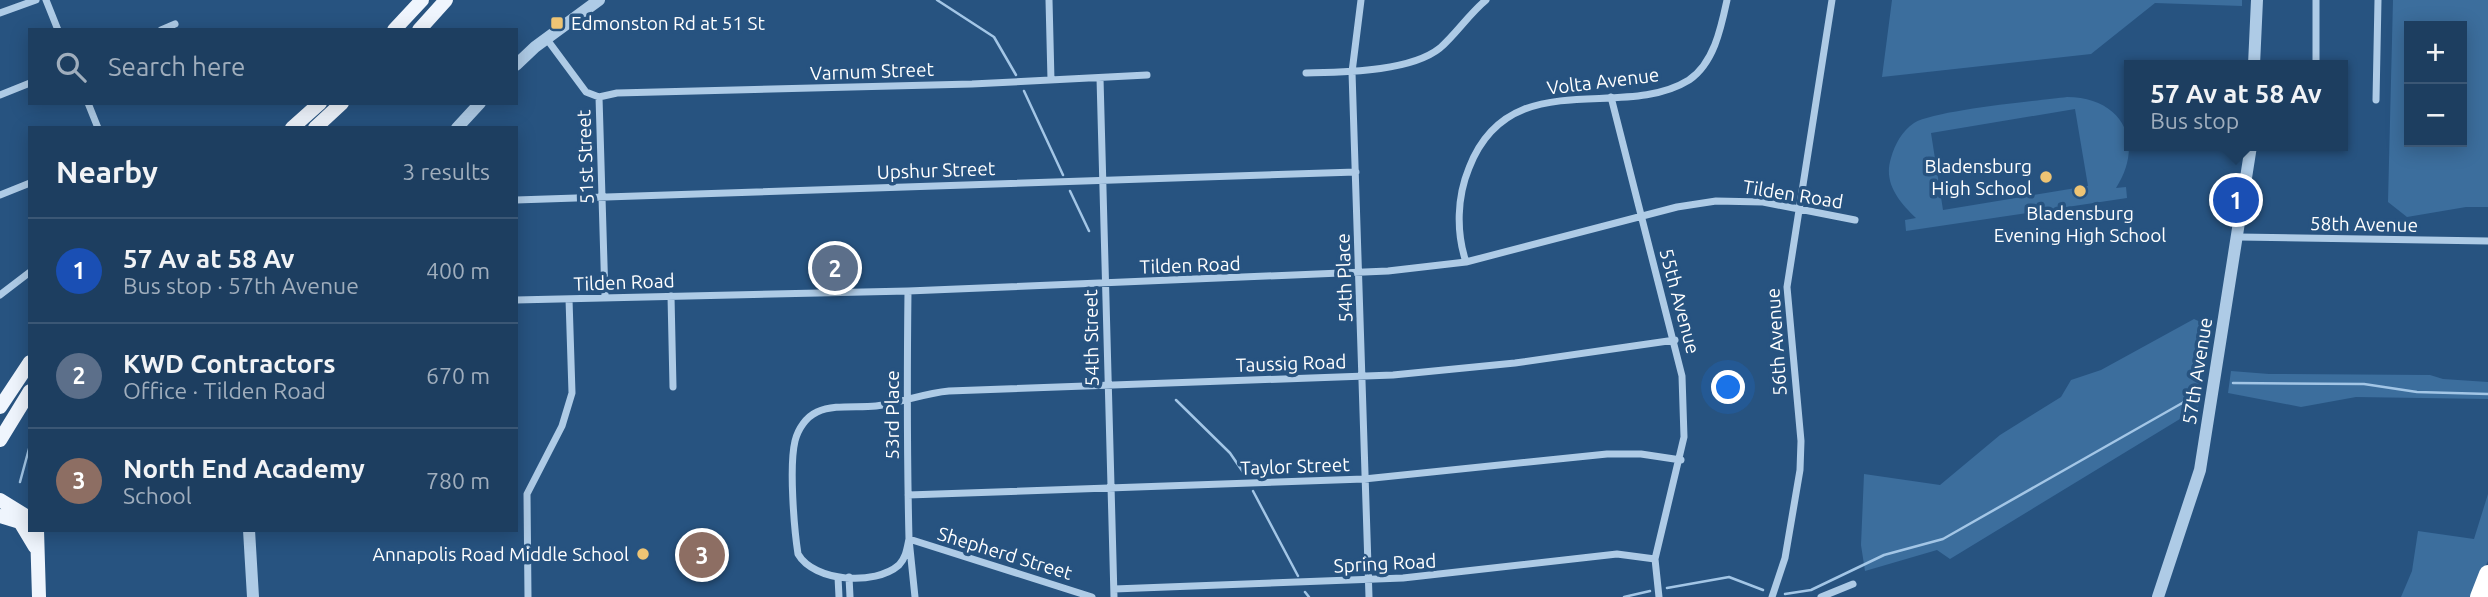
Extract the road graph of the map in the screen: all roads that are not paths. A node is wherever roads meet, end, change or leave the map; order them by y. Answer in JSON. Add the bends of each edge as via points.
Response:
{"nodes":[{"id":1,"x":36,"y":0,"type":"edge"},
{"id":2,"x":46,"y":0,"type":"edge"},
{"id":3,"x":422,"y":0,"type":"edge"},
{"id":4,"x":599,"y":0,"type":"edge"},
{"id":5,"x":1049,"y":0,"type":"edge"},
{"id":6,"x":1361,"y":0,"type":"edge"},
{"id":7,"x":1486,"y":0,"type":"edge"},
{"id":8,"x":1727,"y":0,"type":"edge"},
{"id":9,"x":1832,"y":0,"type":"edge"},
{"id":10,"x":2256,"y":0,"type":"edge"},
{"id":11,"x":2316,"y":0,"type":"edge"},
{"id":12,"x":2378,"y":0,"type":"edge"},
{"id":13,"x":439,"y":2,"type":"edge"},
{"id":14,"x":0,"y":13,"type":"edge"},
{"id":15,"x":175,"y":24,"type":"dead end"},
{"id":16,"x":57,"y":28,"type":"edge"},
{"id":17,"x":166,"y":28,"type":"edge"},
{"id":18,"x":396,"y":28,"type":"edge"},
{"id":19,"x":420,"y":28,"type":"edge"},
{"id":20,"x":546,"y":38,"type":"junction"},
{"id":21,"x":2254,"y":60,"type":"edge"},
{"id":22,"x":2316,"y":60,"type":"edge"},
{"id":23,"x":518,"y":63,"type":"edge"},
{"id":24,"x":1352,"y":72,"type":"junction"},
{"id":25,"x":1306,"y":73,"type":"dead end"},
{"id":26,"x":1147,"y":75,"type":"dead end"},
{"id":27,"x":1100,"y":78,"type":"junction"},
{"id":28,"x":1051,"y":80,"type":"junction"},
{"id":29,"x":28,"y":84,"type":"edge"},
{"id":30,"x":0,"y":95,"type":"edge"},
{"id":31,"x":599,"y":97,"type":"junction"},
{"id":32,"x":1611,"y":97,"type":"junction"},
{"id":33,"x":2376,"y":100,"type":"dead end"},
{"id":34,"x":89,"y":105,"type":"edge"},
{"id":35,"x":318,"y":105,"type":"edge"},
{"id":36,"x":340,"y":105,"type":"edge"},
{"id":37,"x":478,"y":105,"type":"edge"},
{"id":38,"x":97,"y":126,"type":"edge"},
{"id":39,"x":294,"y":126,"type":"edge"},
{"id":40,"x":317,"y":126,"type":"edge"},
{"id":41,"x":459,"y":126,"type":"edge"},
{"id":42,"x":2251,"y":151,"type":"edge"},
{"id":43,"x":1356,"y":172,"type":"junction"},
{"id":44,"x":1103,"y":180,"type":"junction"},
{"id":45,"x":28,"y":184,"type":"edge"},
{"id":46,"x":0,"y":195,"type":"edge"},
{"id":47,"x":601,"y":197,"type":"junction"},
{"id":48,"x":518,"y":200,"type":"edge"},
{"id":49,"x":1798,"y":210,"type":"junction"},
{"id":50,"x":1641,"y":217,"type":"junction"},
{"id":51,"x":1855,"y":220,"type":"dead end"},
{"id":52,"x":2239,"y":237,"type":"junction"},
{"id":53,"x":2488,"y":241,"type":"edge"},
{"id":54,"x":1466,"y":262,"type":"junction"},
{"id":55,"x":28,"y":274,"type":"edge"},
{"id":56,"x":1360,"y":274,"type":"junction"},
{"id":57,"x":1106,"y":284,"type":"junction"},
{"id":58,"x":908,"y":291,"type":"junction"},
{"id":59,"x":0,"y":295,"type":"edge"},
{"id":60,"x":671,"y":296,"type":"junction"},
{"id":61,"x":605,"y":297,"type":"junction"},
{"id":62,"x":569,"y":299,"type":"junction"},
{"id":63,"x":518,"y":300,"type":"edge"},
{"id":64,"x":1675,"y":340,"type":"junction"},
{"id":65,"x":28,"y":365,"type":"edge"},
{"id":66,"x":1363,"y":377,"type":"junction"},
{"id":67,"x":1108,"y":385,"type":"junction"},
{"id":68,"x":673,"y":387,"type":"dead end"},
{"id":69,"x":28,"y":394,"type":"edge"},
{"id":70,"x":907,"y":397,"type":"junction"},
{"id":71,"x":0,"y":407,"type":"edge"},
{"id":72,"x":13,"y":416,"type":"junction"},
{"id":73,"x":0,"y":440,"type":"edge"},
{"id":74,"x":0,"y":456,"type":"edge"},
{"id":75,"x":1681,"y":460,"type":"junction"},
{"id":76,"x":1364,"y":479,"type":"junction"},
{"id":77,"x":1111,"y":488,"type":"junction"},
{"id":78,"x":908,"y":495,"type":"junction"},
{"id":79,"x":0,"y":500,"type":"edge"},
{"id":80,"x":518,"y":502,"type":"edge"},
{"id":81,"x":526,"y":503,"type":"junction"},
{"id":82,"x":0,"y":516,"type":"edge"},
{"id":83,"x":28,"y":518,"type":"edge"},
{"id":84,"x":37,"y":532,"type":"edge"},
{"id":85,"x":248,"y":532,"type":"edge"},
{"id":86,"x":909,"y":539,"type":"junction"},
{"id":87,"x":37,"y":552,"type":"junction"},
{"id":88,"x":1655,"y":558,"type":"junction"},
{"id":89,"x":2488,"y":574,"type":"edge"},
{"id":90,"x":838,"y":577,"type":"junction"},
{"id":91,"x":849,"y":577,"type":"junction"},
{"id":92,"x":1368,"y":580,"type":"junction"},
{"id":93,"x":1853,"y":584,"type":"dead end"},
{"id":94,"x":1114,"y":593,"type":"edge"},
{"id":95,"x":2479,"y":596,"type":"edge"},
{"id":96,"x":39,"y":597,"type":"edge"},
{"id":97,"x":253,"y":597,"type":"edge"},
{"id":98,"x":528,"y":597,"type":"edge"},
{"id":99,"x":839,"y":597,"type":"edge"},
{"id":100,"x":850,"y":597,"type":"edge"},
{"id":101,"x":915,"y":597,"type":"edge"},
{"id":102,"x":1092,"y":597,"type":"edge"},
{"id":103,"x":1369,"y":597,"type":"edge"},
{"id":104,"x":1658,"y":597,"type":"edge"},
{"id":105,"x":1772,"y":597,"type":"edge"},
{"id":106,"x":1821,"y":597,"type":"edge"},
{"id":107,"x":2158,"y":597,"type":"edge"}],
"edges":[{"from":1,"to":14,"type":"street"},
{"from":2,"to":16,"type":"street"},
{"from":3,"to":18,"type":"main road"},
{"from":4,"to":20,"type":"street"},
{"from":5,"to":28,"type":"street"},
{"from":6,"to":24,"type":"street","name":"54th Place"},
{"from":7,"to":24,"type":"street","via":[[1440,48],[1425,57]]},
{"from":8,"to":32,"type":"street","name":"Volta Avenue","via":[[1710,57],[1691,78],[1659,92]]},
{"from":9,"to":49,"type":"street","name":"56th Avenue"},
{"from":10,"to":21,"type":"street"},
{"from":11,"to":22,"type":"street"},
{"from":12,"to":33,"type":"street"},
{"from":13,"to":19,"type":"main road"},
{"from":15,"to":17,"type":"street"},
{"from":20,"to":23,"type":"street"},
{"from":20,"to":31,"type":"street","name":"51st Street","via":[[586,92]]},
{"from":24,"to":25,"type":"street"},
{"from":24,"to":43,"type":"street","name":"54th Place"},
{"from":26,"to":27,"type":"street","name":"Varnum Street"},
{"from":27,"to":28,"type":"street","name":"Varnum Street"},
{"from":27,"to":44,"type":"street","name":"54th Street"},
{"from":28,"to":31,"type":"street","name":"Varnum Street"},
{"from":29,"to":30,"type":"street"},
{"from":31,"to":47,"type":"street","name":"51st Street"},
{"from":32,"to":50,"type":"street","name":"55th Avenue"},
{"from":32,"to":54,"type":"street","name":"Volta Avenue","via":[[1557,100],[1537,106],[1507,120],[1482,143],[1462,190],[1460,227]]},
{"from":34,"to":38,"type":"street"},
{"from":35,"to":39,"type":"main road"},
{"from":36,"to":40,"type":"main road"},
{"from":37,"to":41,"type":"street"},
{"from":42,"to":52,"type":"street","name":"57th Avenue"},
{"from":43,"to":44,"type":"street","name":"Upshur Street"},
{"from":43,"to":56,"type":"street","name":"54th Place"},
{"from":44,"to":47,"type":"street","name":"Upshur Street"},
{"from":44,"to":57,"type":"street","name":"54th Street"},
{"from":45,"to":46,"type":"street"},
{"from":47,"to":48,"type":"street","name":"Upshur Street"},
{"from":47,"to":61,"type":"street","name":"51st Street"},
{"from":49,"to":50,"type":"street","name":"Tilden Road","via":[[1763,202],[1716,201]]},
{"from":49,"to":51,"type":"street","name":"Tilden Road"},
{"from":49,"to":105,"type":"street","name":"56th Avenue","via":[[1787,309],[1800,470],[1785,558]]},
{"from":50,"to":54,"type":"street","name":"Tilden Road"},
{"from":50,"to":64,"type":"street","name":"55th Avenue"},
{"from":52,"to":53,"type":"street","name":"58th Avenue"},
{"from":52,"to":107,"type":"street","name":"57th Avenue","via":[[2200,470]]},
{"from":54,"to":56,"type":"street","name":"Tilden Road"},
{"from":55,"to":59,"type":"street"},
{"from":56,"to":57,"type":"street","name":"Tilden Road"},
{"from":56,"to":66,"type":"street","name":"54th Place"},
{"from":57,"to":58,"type":"street","name":"Tilden Road"},
{"from":57,"to":67,"type":"street","name":"54th Street"},
{"from":58,"to":60,"type":"street","name":"Tilden Road"},
{"from":58,"to":70,"type":"street","name":"53rd Place"},
{"from":60,"to":61,"type":"street","name":"Tilden Road"},
{"from":60,"to":68,"type":"street"},
{"from":61,"to":62,"type":"street","name":"Tilden Road"},
{"from":62,"to":63,"type":"street","name":"Tilden Road"},
{"from":62,"to":81,"type":"street","via":[[569,410],[534,476]]},
{"from":64,"to":66,"type":"street","name":"Taussig Road","via":[[1486,366]]},
{"from":64,"to":75,"type":"street","name":"55th Avenue","via":[[1684,399]]},
{"from":65,"to":71,"type":"main road"},
{"from":66,"to":67,"type":"street","name":"Taussig Road"},
{"from":66,"to":76,"type":"street","name":"54th Place"},
{"from":67,"to":70,"type":"street","name":"Taussig Road"},
{"from":67,"to":77,"type":"street","name":"54th Street"},
{"from":69,"to":72,"type":"main road"},
{"from":70,"to":78,"type":"street","name":"53rd Place"},
{"from":70,"to":90,"type":"street","name":"Taussig Road","via":[[877,406],[818,412],[807,419],[795,440],[798,554],[811,570]]},
{"from":72,"to":73,"type":"main road"},
{"from":72,"to":74,"type":"main road"},
{"from":75,"to":76,"type":"street","name":"Taylor Street","via":[[1607,454]]},
{"from":75,"to":88,"type":"street","name":"55th Avenue"},
{"from":76,"to":77,"type":"street","name":"Taylor Street"},
{"from":76,"to":92,"type":"street","name":"54th Place"},
{"from":77,"to":78,"type":"street","name":"Taylor Street"},
{"from":77,"to":94,"type":"street","name":"54th Street"},
{"from":78,"to":86,"type":"street","name":"53rd Place"},
{"from":79,"to":83,"type":"main road"},
{"from":80,"to":81,"type":"street"},
{"from":81,"to":98,"type":"street"},
{"from":82,"to":87,"type":"main road","via":[[24,526]]},
{"from":84,"to":87,"type":"main road"},
{"from":85,"to":97,"type":"street"},
{"from":86,"to":91,"type":"street","name":"53rd Place","via":[[904,559],[894,568]]},
{"from":86,"to":101,"type":"street","name":"53rd Place"},
{"from":86,"to":102,"type":"street","name":"Shepherd Street"},
{"from":87,"to":96,"type":"main road"},
{"from":88,"to":92,"type":"street","name":"Spring Road","via":[[1617,554]]},
{"from":88,"to":104,"type":"street","name":"55th Avenue"},
{"from":89,"to":95,"type":"highway"},
{"from":90,"to":91,"type":"street","name":"53rd Place"},
{"from":90,"to":99,"type":"street"},
{"from":91,"to":100,"type":"street"},
{"from":92,"to":94,"type":"street","name":"Spring Road"},
{"from":92,"to":103,"type":"street","name":"54th Place"},
{"from":93,"to":106,"type":"street"}]}
